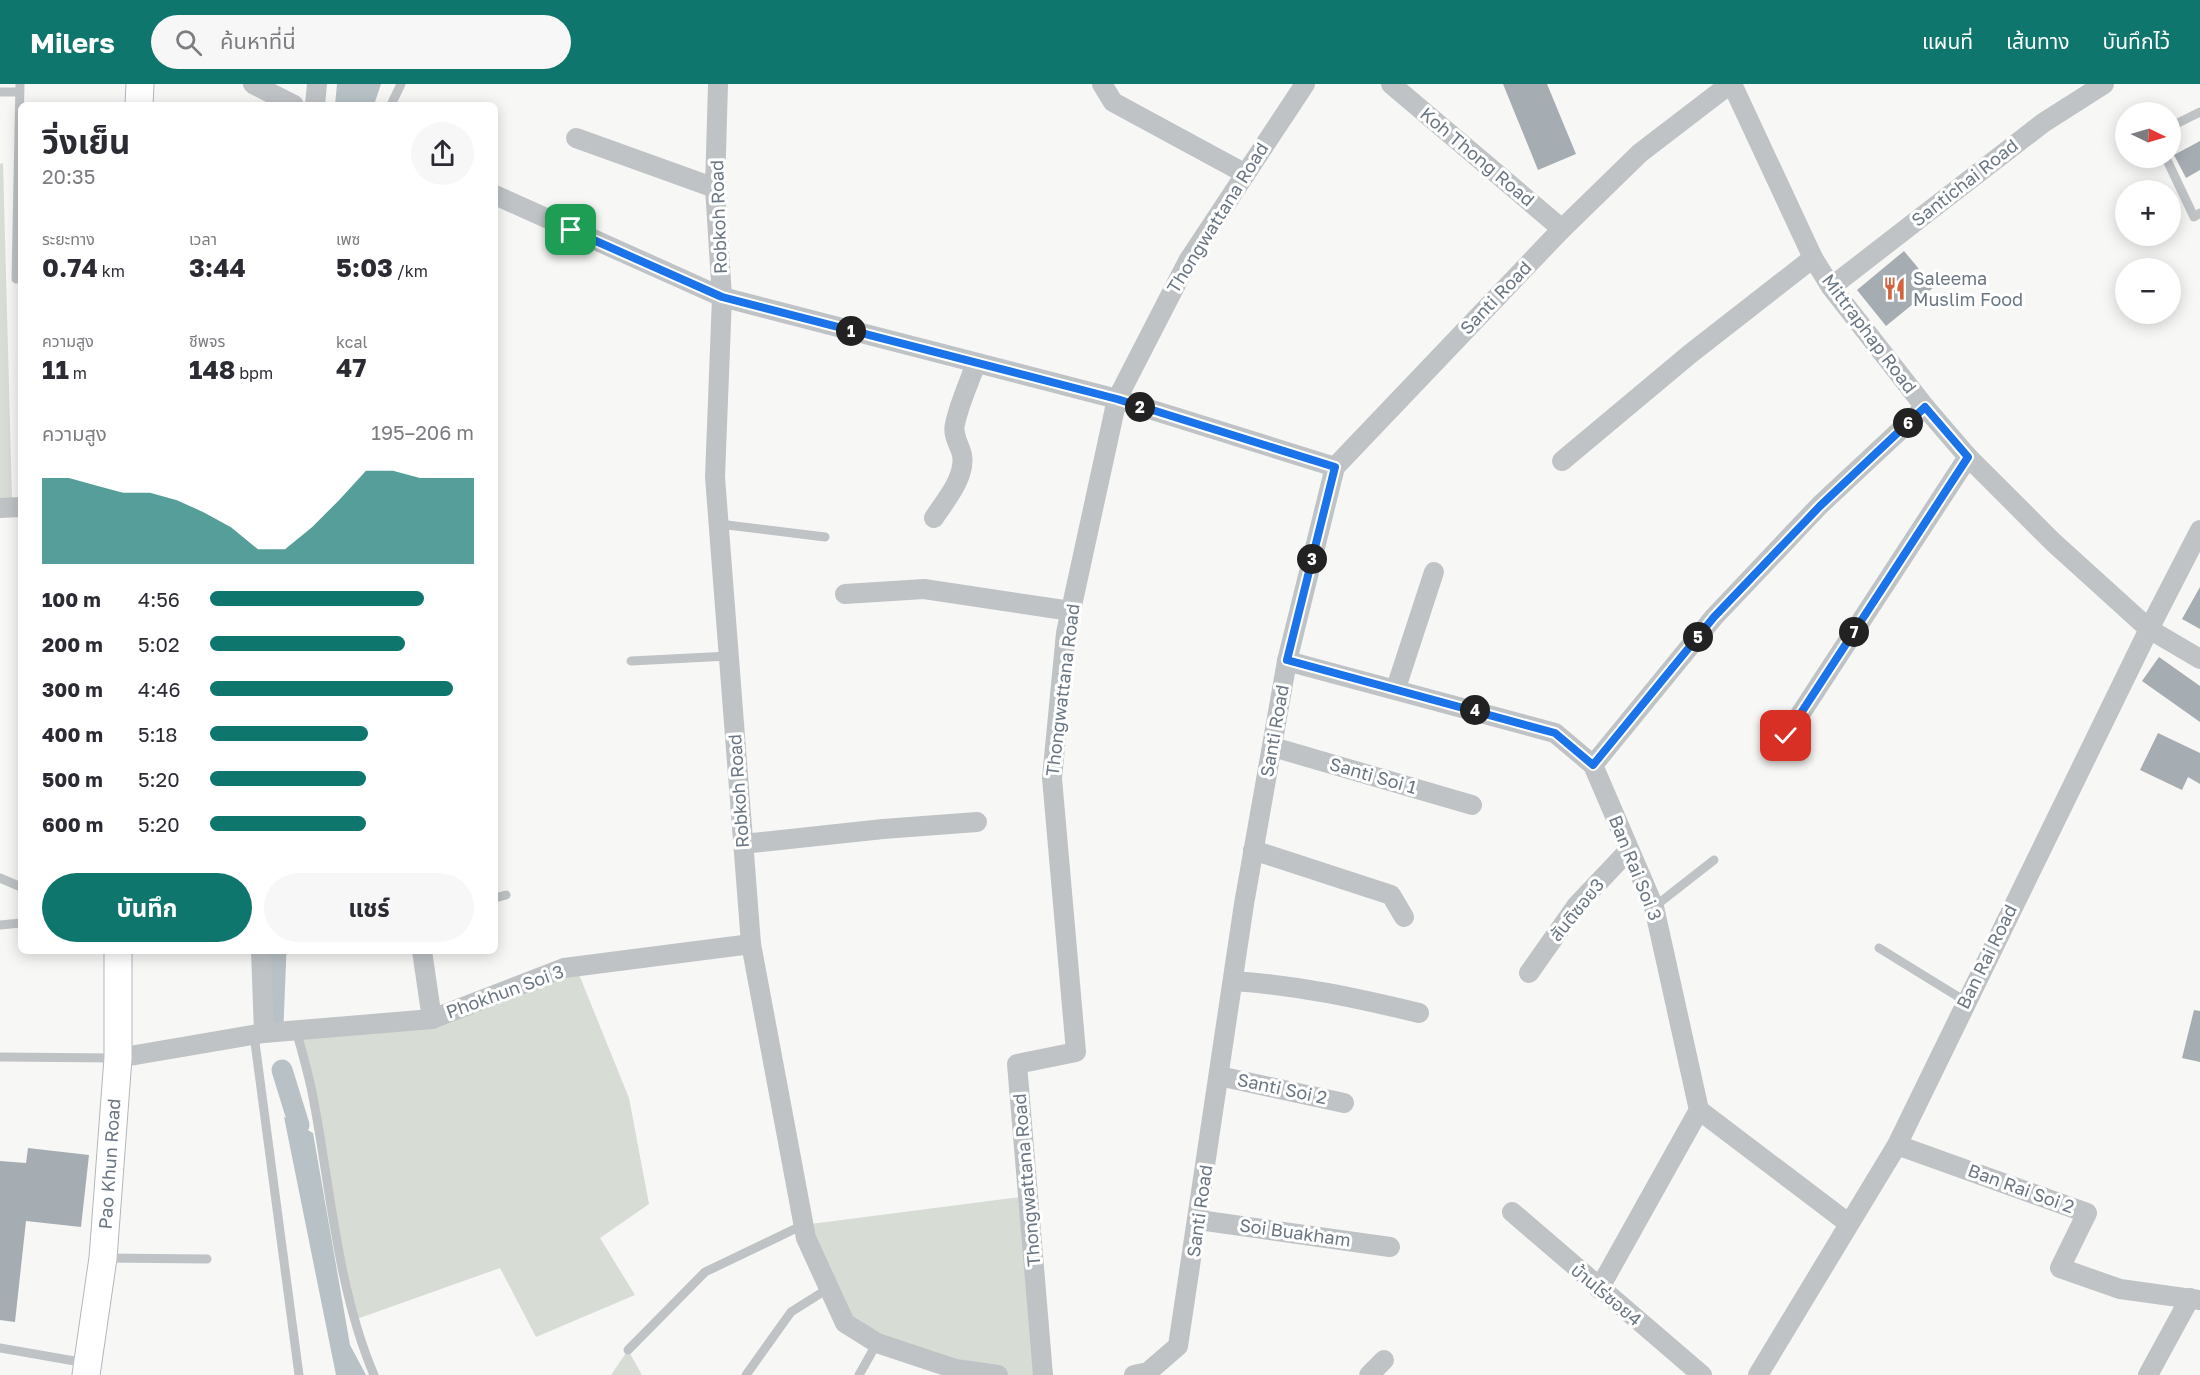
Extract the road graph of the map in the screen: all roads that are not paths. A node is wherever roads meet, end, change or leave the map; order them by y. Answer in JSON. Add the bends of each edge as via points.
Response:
{"nodes":[{"id":1,"x":140,"y":84,"type":"edge"},
{"id":2,"x":253,"y":84,"type":"edge"},
{"id":3,"x":317,"y":84,"type":"edge"},
{"id":4,"x":400,"y":84,"type":"edge"},
{"id":5,"x":718,"y":84,"type":"edge"},
{"id":6,"x":1101,"y":84,"type":"edge"},
{"id":7,"x":1305,"y":84,"type":"edge"},
{"id":8,"x":1391,"y":84,"type":"edge"},
{"id":9,"x":1731,"y":84,"type":"edge"},
{"id":10,"x":2104,"y":84,"type":"edge"},
{"id":11,"x":19,"y":88,"type":"edge"},
{"id":12,"x":0,"y":92,"type":"edge"},
{"id":13,"x":139,"y":102,"type":"edge"},
{"id":14,"x":288,"y":102,"type":"edge"},
{"id":15,"x":315,"y":102,"type":"edge"},
{"id":16,"x":392,"y":102,"type":"edge"},
{"id":17,"x":2200,"y":112,"type":"edge"},
{"id":18,"x":2181,"y":122,"type":"edge"},
{"id":19,"x":576,"y":138,"type":"dead end"},
{"id":20,"x":18,"y":152,"type":"edge"},
{"id":21,"x":2171,"y":168,"type":"edge"},
{"id":22,"x":1244,"y":173,"type":"junction"},
{"id":23,"x":715,"y":188,"type":"junction"},
{"id":24,"x":498,"y":196,"type":"edge"},
{"id":25,"x":2200,"y":213,"type":"edge"},
{"id":26,"x":1562,"y":229,"type":"junction"},
{"id":27,"x":1814,"y":258,"type":"junction"},
{"id":28,"x":16,"y":279,"type":"dead end"},
{"id":29,"x":1830,"y":287,"type":"junction"},
{"id":30,"x":722,"y":297,"type":"junction"},
{"id":31,"x":976,"y":363,"type":"junction"},
{"id":32,"x":1117,"y":399,"type":"junction"},
{"id":33,"x":1925,"y":407,"type":"junction"},
{"id":34,"x":1968,"y":457,"type":"junction"},
{"id":35,"x":1562,"y":460,"type":"dead end"},
{"id":36,"x":1335,"y":467,"type":"junction"},
{"id":37,"x":18,"y":507,"type":"edge"},
{"id":38,"x":0,"y":508,"type":"edge"},
{"id":39,"x":934,"y":518,"type":"dead end"},
{"id":40,"x":719,"y":524,"type":"junction"},
{"id":41,"x":2200,"y":530,"type":"edge"},
{"id":42,"x":825,"y":537,"type":"dead end"},
{"id":43,"x":1434,"y":572,"type":"dead end"},
{"id":44,"x":845,"y":594,"type":"dead end"},
{"id":45,"x":1071,"y":611,"type":"junction"},
{"id":46,"x":2149,"y":629,"type":"junction"},
{"id":47,"x":729,"y":656,"type":"junction"},
{"id":48,"x":2200,"y":659,"type":"edge"},
{"id":49,"x":1287,"y":660,"type":"junction"},
{"id":50,"x":631,"y":661,"type":"dead end"},
{"id":51,"x":1396,"y":688,"type":"junction"},
{"id":52,"x":1786,"y":736,"type":"dead end"},
{"id":53,"x":1273,"y":747,"type":"junction"},
{"id":54,"x":1593,"y":765,"type":"junction"},
{"id":55,"x":1472,"y":805,"type":"dead end"},
{"id":56,"x":977,"y":822,"type":"dead end"},
{"id":57,"x":743,"y":844,"type":"junction"},
{"id":58,"x":1253,"y":850,"type":"junction"},
{"id":59,"x":1629,"y":850,"type":"junction"},
{"id":60,"x":1714,"y":860,"type":"dead end"},
{"id":61,"x":0,"y":878,"type":"edge"},
{"id":62,"x":18,"y":886,"type":"edge"},
{"id":63,"x":506,"y":895,"type":"dead end"},
{"id":64,"x":498,"y":897,"type":"edge"},
{"id":65,"x":1654,"y":907,"type":"junction"},
{"id":66,"x":1404,"y":918,"type":"dead end"},
{"id":67,"x":18,"y":923,"type":"edge"},
{"id":68,"x":0,"y":925,"type":"edge"},
{"id":69,"x":751,"y":944,"type":"junction"},
{"id":70,"x":1879,"y":948,"type":"dead end"},
{"id":71,"x":118,"y":954,"type":"edge"},
{"id":72,"x":261,"y":954,"type":"edge"},
{"id":73,"x":422,"y":954,"type":"edge"},
{"id":74,"x":1529,"y":973,"type":"dead end"},
{"id":75,"x":1233,"y":981,"type":"junction"},
{"id":76,"x":1965,"y":1001,"type":"junction"},
{"id":77,"x":1419,"y":1013,"type":"dead end"},
{"id":78,"x":432,"y":1019,"type":"junction"},
{"id":79,"x":296,"y":1030,"type":"junction"},
{"id":80,"x":259,"y":1034,"type":"junction"},
{"id":81,"x":0,"y":1057,"type":"edge"},
{"id":82,"x":118,"y":1058,"type":"junction"},
{"id":83,"x":1219,"y":1076,"type":"junction"},
{"id":84,"x":1344,"y":1103,"type":"dead end"},
{"id":85,"x":1699,"y":1110,"type":"junction"},
{"id":86,"x":1897,"y":1145,"type":"junction"},
{"id":87,"x":1512,"y":1212,"type":"dead end"},
{"id":88,"x":1199,"y":1220,"type":"junction"},
{"id":89,"x":1848,"y":1223,"type":"junction"},
{"id":90,"x":803,"y":1225,"type":"junction"},
{"id":91,"x":1390,"y":1247,"type":"dead end"},
{"id":92,"x":103,"y":1258,"type":"junction"},
{"id":93,"x":207,"y":1259,"type":"dead end"},
{"id":94,"x":829,"y":1288,"type":"junction"},
{"id":95,"x":1599,"y":1289,"type":"junction"},
{"id":96,"x":2195,"y":1299,"type":"edge"},
{"id":97,"x":878,"y":1344,"type":"junction"},
{"id":98,"x":0,"y":1348,"type":"edge"},
{"id":99,"x":628,"y":1350,"type":"dead end"},
{"id":100,"x":1384,"y":1360,"type":"dead end"},
{"id":101,"x":87,"y":1369,"type":"edge"},
{"id":102,"x":299,"y":1375,"type":"edge"},
{"id":103,"x":374,"y":1375,"type":"edge"},
{"id":104,"x":746,"y":1375,"type":"edge"},
{"id":105,"x":859,"y":1375,"type":"edge"},
{"id":106,"x":998,"y":1375,"type":"edge"},
{"id":107,"x":1043,"y":1375,"type":"edge"},
{"id":108,"x":1134,"y":1375,"type":"edge"},
{"id":109,"x":1369,"y":1375,"type":"edge"},
{"id":110,"x":1702,"y":1375,"type":"edge"},
{"id":111,"x":1758,"y":1375,"type":"edge"},
{"id":112,"x":2148,"y":1375,"type":"edge"}],
"edges":[{"from":1,"to":13,"type":"main road"},
{"from":2,"to":14,"type":"street"},
{"from":3,"to":15,"type":"street"},
{"from":4,"to":16,"type":"lane"},
{"from":5,"to":23,"type":"street","name":"Robkoh Road"},
{"from":6,"to":22,"type":"street","via":[[1113,102]]},
{"from":7,"to":22,"type":"street","name":"Thongwattana Road"},
{"from":8,"to":26,"type":"street","name":"Koh Thong Road"},
{"from":9,"to":26,"type":"street","name":"Santi Road","via":[[1640,153]]},
{"from":9,"to":27,"type":"street","name":"Mittraphap Road"},
{"from":10,"to":29,"type":"street","name":"Santichai Road","via":[[2043,123]]},
{"from":11,"to":12,"type":"lane"},
{"from":17,"to":18,"type":"lane"},
{"from":19,"to":23,"type":"street"},
{"from":20,"to":28,"type":"lane"},
{"from":21,"to":25,"type":"lane","via":[[2194,217]]},
{"from":22,"to":32,"type":"street","name":"Thongwattana Road","via":[[1188,261]]},
{"from":23,"to":30,"type":"street","name":"Robkoh Road"},
{"from":24,"to":30,"type":"street"},
{"from":26,"to":36,"type":"street","name":"Santi Road"},
{"from":27,"to":29,"type":"street","name":"Mittraphap Road"},
{"from":27,"to":35,"type":"street"},
{"from":29,"to":33,"type":"street","name":"Mittraphap Road"},
{"from":30,"to":31,"type":"street"},
{"from":30,"to":40,"type":"street","name":"Robkoh Road","via":[[715,477]]},
{"from":31,"to":32,"type":"street"},
{"from":31,"to":39,"type":"street","via":[[954,427],[962,466],[955,486]]},
{"from":32,"to":36,"type":"street"},
{"from":32,"to":45,"type":"street","name":"Thongwattana Road"},
{"from":33,"to":34,"type":"street","name":"Mittraphap Road"},
{"from":33,"to":54,"type":"street","via":[[1820,506],[1714,617]]},
{"from":34,"to":46,"type":"street","name":"Mittraphap Road","via":[[2053,543]]},
{"from":34,"to":52,"type":"street"},
{"from":36,"to":49,"type":"street","name":"Santi Road"},
{"from":37,"to":38,"type":"street"},
{"from":40,"to":42,"type":"lane"},
{"from":40,"to":47,"type":"street","name":"Robkoh Road"},
{"from":41,"to":46,"type":"street","name":"Ban Rai Road"},
{"from":43,"to":51,"type":"street"},
{"from":44,"to":45,"type":"street","via":[[924,589]]},
{"from":45,"to":107,"type":"street","name":"Thongwattana Road","via":[[1052,778],[1076,1052],[1017,1064]]},
{"from":46,"to":48,"type":"street","name":"Mittraphap Road"},
{"from":46,"to":76,"type":"street","name":"Ban Rai Road"},
{"from":47,"to":50,"type":"lane"},
{"from":47,"to":57,"type":"street","name":"Robkoh Road"},
{"from":49,"to":51,"type":"street","name":"Ban Rai Soi 3"},
{"from":49,"to":53,"type":"street","name":"Santi Road"},
{"from":51,"to":54,"type":"street","name":"Ban Rai Soi 3","via":[[1555,733]]},
{"from":53,"to":55,"type":"street","name":"Santi Soi 1"},
{"from":53,"to":58,"type":"street","name":"Santi Road"},
{"from":54,"to":59,"type":"street","name":"Ban Rai Soi 3"},
{"from":56,"to":57,"type":"street"},
{"from":57,"to":69,"type":"street","name":"Robkoh Road"},
{"from":58,"to":66,"type":"street","via":[[1391,895]]},
{"from":58,"to":75,"type":"street","name":"Santi Road"},
{"from":59,"to":65,"type":"street","name":"Ban Rai Soi 3"},
{"from":59,"to":74,"type":"street","name":"สันติซอย3","via":[[1577,905]]},
{"from":60,"to":65,"type":"lane"},
{"from":61,"to":62,"type":"lane"},
{"from":63,"to":64,"type":"lane"},
{"from":65,"to":85,"type":"street","name":"Ban Rai Soi 3"},
{"from":67,"to":68,"type":"lane"},
{"from":69,"to":78,"type":"street","name":"Phokhun Soi 3","via":[[564,968]]},
{"from":69,"to":90,"type":"street","name":"Robkoh Road"},
{"from":70,"to":76,"type":"lane"},
{"from":71,"to":82,"type":"main road","name":"Pao Khun Road"},
{"from":72,"to":80,"type":"street"},
{"from":73,"to":78,"type":"street"},
{"from":75,"to":77,"type":"street","via":[[1280,984]]},
{"from":75,"to":83,"type":"street","name":"Santi Road"},
{"from":76,"to":86,"type":"street","name":"Ban Rai Road"},
{"from":78,"to":79,"type":"street","name":"Phokhun Soi 3"},
{"from":79,"to":80,"type":"street","name":"Phokhun Soi 3"},
{"from":79,"to":103,"type":"lane","via":[[313,1095],[357,1335]]},
{"from":80,"to":82,"type":"street"},
{"from":80,"to":102,"type":"lane"},
{"from":81,"to":82,"type":"lane"},
{"from":82,"to":92,"type":"main road","name":"Pao Khun Road"},
{"from":83,"to":84,"type":"street","name":"Santi Soi 2"},
{"from":83,"to":88,"type":"street","name":"Santi Road"},
{"from":85,"to":89,"type":"street"},
{"from":85,"to":95,"type":"street"},
{"from":86,"to":89,"type":"street","name":"Ban Rai Road"},
{"from":86,"to":96,"type":"street","name":"Ban Rai Soi 2","via":[[2087,1213],[2060,1268],[2120,1289]]},
{"from":87,"to":95,"type":"street","name":"บ้านไร่ซอย4"},
{"from":88,"to":91,"type":"street","name":"Soi Buakham"},
{"from":88,"to":108,"type":"street","name":"Santi Road","via":[[1178,1346],[1148,1372]]},
{"from":89,"to":111,"type":"street","name":"Ban Rai Road"},
{"from":90,"to":94,"type":"street","name":"Robkoh Road"},
{"from":90,"to":99,"type":"lane","via":[[705,1272]]},
{"from":92,"to":93,"type":"lane"},
{"from":92,"to":101,"type":"main road","name":"Pao Khun Road"},
{"from":94,"to":97,"type":"street","name":"Robkoh Road","via":[[845,1323]]},
{"from":94,"to":104,"type":"lane","via":[[791,1312]]},
{"from":95,"to":110,"type":"street","name":"บ้านไร่ซอย4"},
{"from":96,"to":112,"type":"street"},
{"from":97,"to":105,"type":"lane"},
{"from":97,"to":106,"type":"street","name":"Robkoh Road","via":[[955,1369]]},
{"from":98,"to":101,"type":"lane"},
{"from":100,"to":109,"type":"street"}]}
